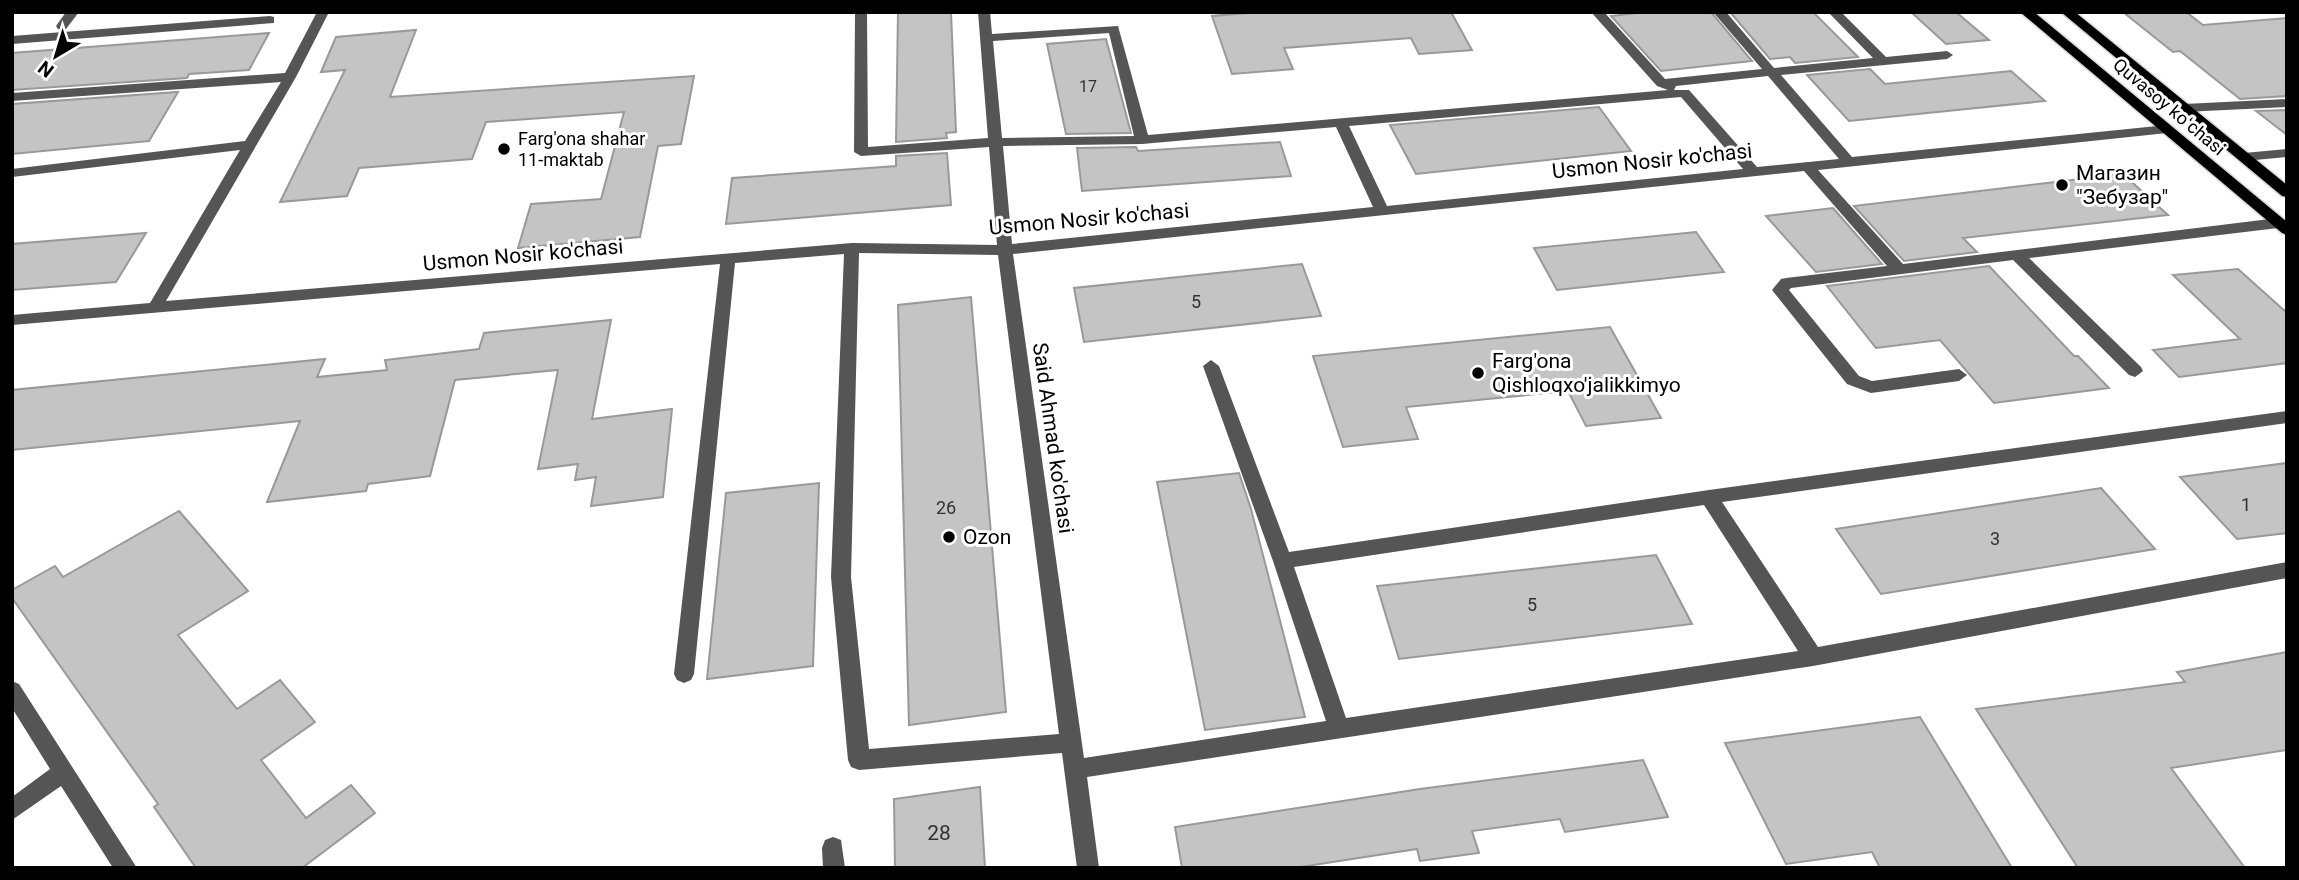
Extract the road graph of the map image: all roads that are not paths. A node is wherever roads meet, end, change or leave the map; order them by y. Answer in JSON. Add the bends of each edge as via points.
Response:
{"nodes":[{"id":1,"x":73,"y":12,"type":"edge"},
{"id":2,"x":239,"y":12,"type":"edge"},
{"id":3,"x":323,"y":12,"type":"edge"},
{"id":4,"x":861,"y":12,"type":"edge"},
{"id":5,"x":984,"y":12,"type":"edge"},
{"id":6,"x":1597,"y":12,"type":"edge"},
{"id":7,"x":1719,"y":12,"type":"edge"},
{"id":8,"x":1834,"y":12,"type":"edge"},
{"id":9,"x":2026,"y":12,"type":"edge"},
{"id":10,"x":2067,"y":12,"type":"edge"},
{"id":11,"x":270,"y":20,"type":"dead end"},
{"id":12,"x":62,"y":26,"type":"junction"},
{"id":13,"x":12,"y":30,"type":"edge"},
{"id":14,"x":986,"y":38,"type":"junction"},
{"id":15,"x":12,"y":40,"type":"edge"},
{"id":16,"x":1947,"y":55,"type":"dead end"},
{"id":17,"x":1883,"y":61,"type":"junction"},
{"id":18,"x":1773,"y":71,"type":"junction"},
{"id":19,"x":290,"y":77,"type":"junction"},
{"id":20,"x":1662,"y":83,"type":"junction"},
{"id":21,"x":1684,"y":93,"type":"junction"},
{"id":22,"x":12,"y":97,"type":"edge"},
{"id":23,"x":2287,"y":103,"type":"edge"},
{"id":24,"x":2185,"y":107,"type":"junction"},
{"id":25,"x":1341,"y":124,"type":"junction"},
{"id":26,"x":2166,"y":129,"type":"junction"},
{"id":27,"x":1142,"y":140,"type":"junction"},
{"id":28,"x":995,"y":142,"type":"junction"},
{"id":29,"x":248,"y":145,"type":"junction"},
{"id":30,"x":2287,"y":153,"type":"edge"},
{"id":31,"x":2244,"y":157,"type":"junction"},
{"id":32,"x":1847,"y":160,"type":"junction"},
{"id":33,"x":1806,"y":165,"type":"junction"},
{"id":34,"x":1752,"y":170,"type":"junction"},
{"id":35,"x":12,"y":173,"type":"edge"},
{"id":36,"x":2287,"y":193,"type":"edge"},
{"id":37,"x":1383,"y":212,"type":"junction"},
{"id":38,"x":2283,"y":227,"type":"edge"},
{"id":39,"x":852,"y":248,"type":"junction"},
{"id":40,"x":1005,"y":250,"type":"junction"},
{"id":41,"x":2017,"y":255,"type":"junction"},
{"id":42,"x":728,"y":258,"type":"junction"},
{"id":43,"x":1899,"y":269,"type":"junction"},
{"id":44,"x":155,"y":307,"type":"junction"},
{"id":45,"x":12,"y":320,"type":"edge"},
{"id":46,"x":1211,"y":366,"type":"dead end"},
{"id":47,"x":2135,"y":371,"type":"dead end"},
{"id":48,"x":1959,"y":375,"type":"dead end"},
{"id":49,"x":2287,"y":417,"type":"edge"},
{"id":50,"x":1709,"y":497,"type":"junction"},
{"id":51,"x":1283,"y":561,"type":"junction"},
{"id":52,"x":2287,"y":570,"type":"edge"},
{"id":53,"x":1813,"y":657,"type":"junction"},
{"id":54,"x":684,"y":674,"type":"dead end"},
{"id":55,"x":12,"y":690,"type":"edge"},
{"id":56,"x":1338,"y":727,"type":"junction"},
{"id":57,"x":1071,"y":743,"type":"junction"},
{"id":58,"x":1075,"y":769,"type":"junction"},
{"id":59,"x":64,"y":771,"type":"junction"},
{"id":60,"x":12,"y":810,"type":"edge"},
{"id":61,"x":126,"y":868,"type":"edge"},
{"id":62,"x":1088,"y":868,"type":"edge"}],
"edges":[{"from":1,"to":12,"type":"street"},
{"from":2,"to":12,"type":"street"},
{"from":3,"to":19,"type":"street"},
{"from":4,"to":28,"type":"street","via":[[861,152]]},
{"from":5,"to":14,"type":"street","name":"Said Ahmad ko'chasi"},
{"from":6,"to":20,"type":"street"},
{"from":7,"to":18,"type":"street"},
{"from":8,"to":17,"type":"street"},
{"from":9,"to":26,"type":"main road","name":"Quvasoy koʻchasi"},
{"from":10,"to":24,"type":"main road","name":"Quvasoy koʻchasi"},
{"from":11,"to":15,"type":"street"},
{"from":12,"to":13,"type":"street"},
{"from":14,"to":27,"type":"street","via":[[1114,29]]},
{"from":14,"to":28,"type":"street","name":"Said Ahmad ko'chasi"},
{"from":16,"to":17,"type":"street"},
{"from":17,"to":18,"type":"street"},
{"from":18,"to":20,"type":"street"},
{"from":18,"to":32,"type":"street"},
{"from":19,"to":22,"type":"street"},
{"from":19,"to":29,"type":"street"},
{"from":20,"to":21,"type":"street"},
{"from":21,"to":25,"type":"street"},
{"from":21,"to":34,"type":"street"},
{"from":23,"to":24,"type":"street"},
{"from":24,"to":31,"type":"main road","name":"Quvasoy koʻchasi"},
{"from":25,"to":27,"type":"street"},
{"from":25,"to":37,"type":"street"},
{"from":26,"to":32,"type":"street","name":"Usmon Nosir ko'chasi"},
{"from":26,"to":38,"type":"main road","name":"Quvasoy koʻchasi"},
{"from":27,"to":28,"type":"street"},
{"from":28,"to":40,"type":"street","name":"Said Ahmad ko'chasi"},
{"from":29,"to":35,"type":"street"},
{"from":29,"to":44,"type":"street"},
{"from":30,"to":31,"type":"street"},
{"from":31,"to":36,"type":"main road","name":"Quvasoy koʻchasi"},
{"from":32,"to":33,"type":"street","name":"Usmon Nosir ko'chasi"},
{"from":33,"to":34,"type":"street","name":"Usmon Nosir ko'chasi"},
{"from":33,"to":43,"type":"street"},
{"from":34,"to":37,"type":"street","name":"Usmon Nosir ko'chasi"},
{"from":37,"to":40,"type":"street","name":"Usmon Nosir ko'chasi"},
{"from":38,"to":41,"type":"street"},
{"from":39,"to":40,"type":"street","name":"Usmon Nosir ko'chasi"},
{"from":39,"to":42,"type":"street","name":"Usmon Nosir ko'chasi"},
{"from":39,"to":57,"type":"street","via":[[841,577],[859,760]]},
{"from":40,"to":57,"type":"street","name":"Said Ahmad ko'chasi"},
{"from":41,"to":43,"type":"street"},
{"from":41,"to":47,"type":"street"},
{"from":42,"to":44,"type":"street","name":"Usmon Nosir ko'chasi"},
{"from":42,"to":54,"type":"street"},
{"from":43,"to":48,"type":"street","via":[[1786,283],[1780,290],[1853,380],[1871,387]]},
{"from":44,"to":45,"type":"street","name":"Usmon Nosir ko'chasi"},
{"from":46,"to":51,"type":"street"},
{"from":49,"to":50,"type":"street"},
{"from":50,"to":51,"type":"street"},
{"from":50,"to":53,"type":"street"},
{"from":51,"to":56,"type":"street"},
{"from":52,"to":53,"type":"street"},
{"from":53,"to":56,"type":"street"},
{"from":55,"to":59,"type":"street"},
{"from":56,"to":58,"type":"street"},
{"from":57,"to":58,"type":"street","name":"Said Ahmad ko'chasi"},
{"from":58,"to":62,"type":"street","name":"Said Ahmad ko'chasi"},
{"from":59,"to":60,"type":"street"},
{"from":59,"to":61,"type":"street"}]}
